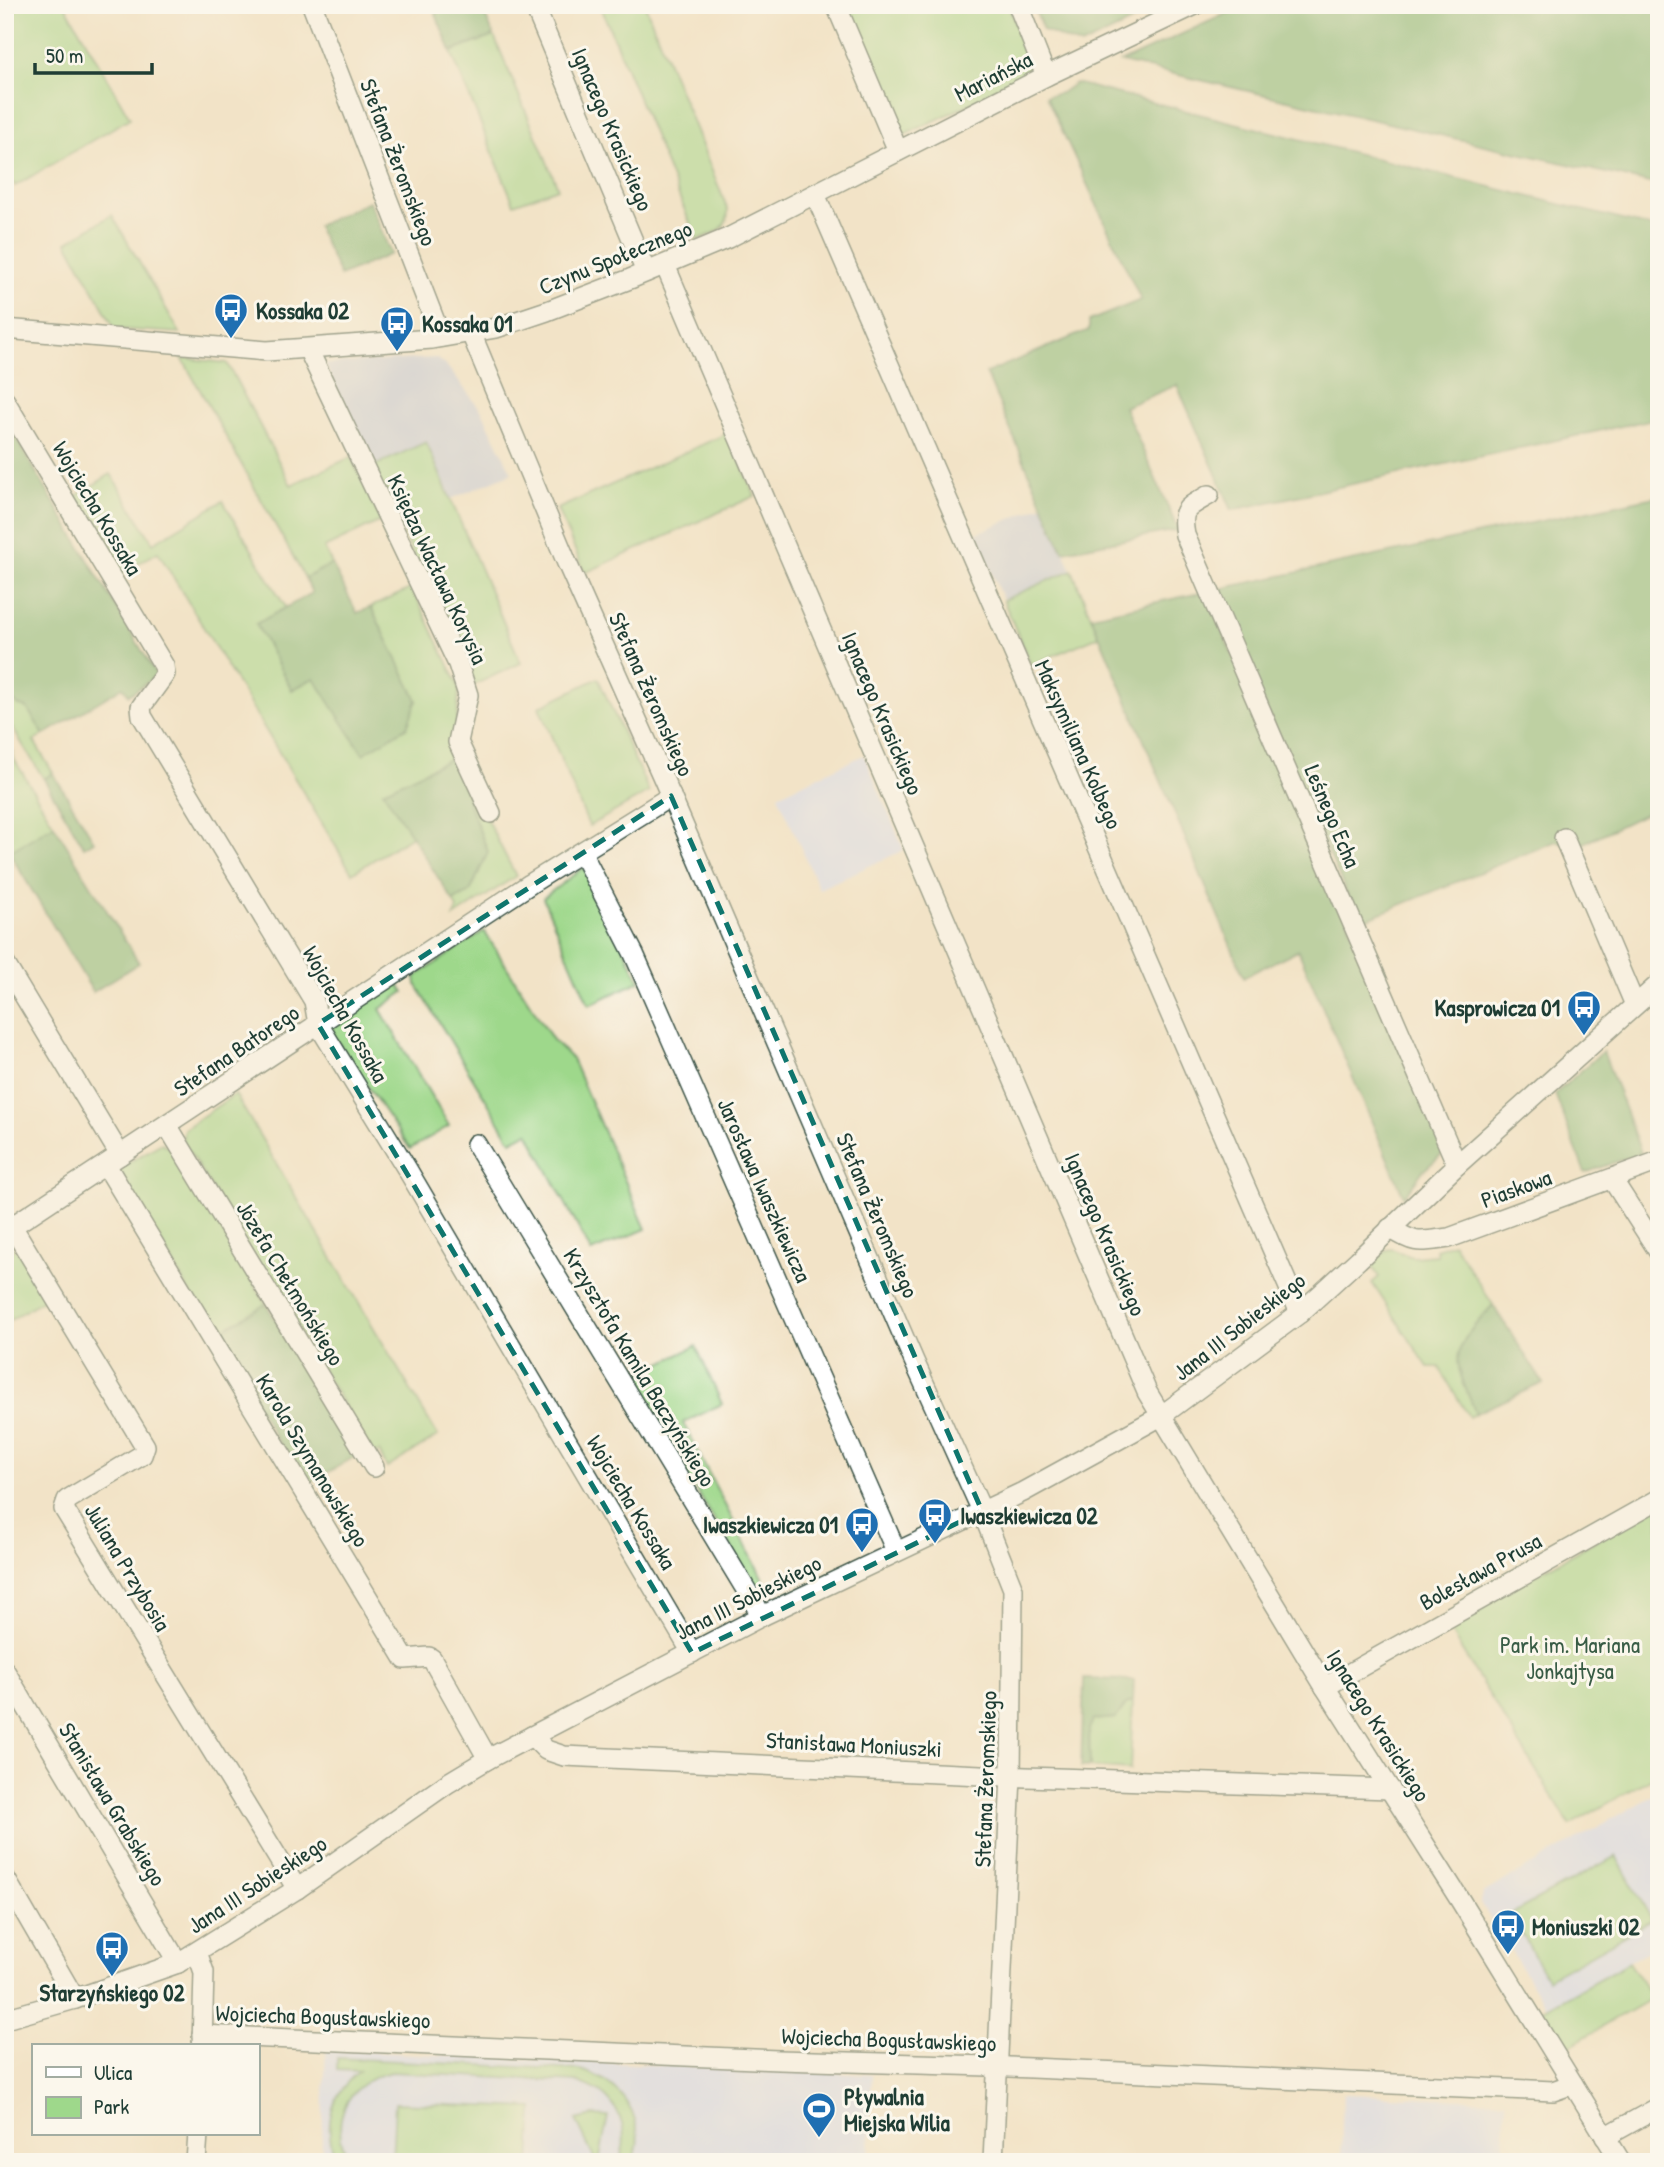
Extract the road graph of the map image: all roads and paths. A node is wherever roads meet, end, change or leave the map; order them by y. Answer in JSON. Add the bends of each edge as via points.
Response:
{"nodes":[{"id":1,"x":312,"y":5,"type":"edge"},
{"id":2,"x":534,"y":5,"type":"edge"},
{"id":3,"x":836,"y":5,"type":"edge"},
{"id":4,"x":1018,"y":5,"type":"edge"},
{"id":5,"x":1195,"y":5,"type":"edge"},
{"id":6,"x":1046,"y":76,"type":"junction"},
{"id":7,"x":898,"y":151,"type":"junction"},
{"id":8,"x":815,"y":194,"type":"junction"},
{"id":9,"x":665,"y":265,"type":"junction"},
{"id":10,"x":646,"y":272,"type":"junction"},
{"id":11,"x":5,"y":329,"type":"edge"},
{"id":12,"x":471,"y":333,"type":"junction"},
{"id":13,"x":441,"y":337,"type":"junction"},
{"id":14,"x":308,"y":349,"type":"junction"},
{"id":15,"x":5,"y":401,"type":"edge"},
{"id":16,"x":1209,"y":495,"type":"dead end"},
{"id":17,"x":671,"y":796,"type":"junction"},
{"id":18,"x":491,"y":813,"type":"dead end"},
{"id":19,"x":1564,"y":838,"type":"dead end"},
{"id":20,"x":582,"y":853,"type":"junction"},
{"id":21,"x":5,"y":964,"type":"edge"},
{"id":22,"x":1659,"y":984,"type":"edge"},
{"id":23,"x":1635,"y":1005,"type":"junction"},
{"id":24,"x":318,"y":1024,"type":"junction"},
{"id":25,"x":167,"y":1125,"type":"junction"},
{"id":26,"x":476,"y":1144,"type":"dead end"},
{"id":27,"x":113,"y":1160,"type":"junction"},
{"id":28,"x":1659,"y":1161,"type":"edge"},
{"id":29,"x":1457,"y":1165,"type":"junction"},
{"id":30,"x":1612,"y":1179,"type":"junction"},
{"id":31,"x":9,"y":1223,"type":"edge"},
{"id":32,"x":1390,"y":1228,"type":"junction"},
{"id":33,"x":1659,"y":1252,"type":"edge"},
{"id":34,"x":1300,"y":1313,"type":"junction"},
{"id":35,"x":1161,"y":1416,"type":"junction"},
{"id":36,"x":374,"y":1467,"type":"dead end"},
{"id":37,"x":1659,"y":1499,"type":"edge"},
{"id":38,"x":982,"y":1511,"type":"junction"},
{"id":39,"x":896,"y":1551,"type":"junction"},
{"id":40,"x":762,"y":1616,"type":"junction"},
{"id":41,"x":692,"y":1653,"type":"junction"},
{"id":42,"x":5,"y":1671,"type":"edge"},
{"id":43,"x":1325,"y":1687,"type":"junction"},
{"id":44,"x":532,"y":1736,"type":"junction"},
{"id":45,"x":488,"y":1759,"type":"junction"},
{"id":46,"x":1012,"y":1776,"type":"junction"},
{"id":47,"x":1390,"y":1789,"type":"junction"},
{"id":48,"x":5,"y":1878,"type":"edge"},
{"id":49,"x":297,"y":1889,"type":"junction"},
{"id":50,"x":197,"y":1952,"type":"junction"},
{"id":51,"x":178,"y":1963,"type":"junction"},
{"id":52,"x":75,"y":1999,"type":"junction"},
{"id":53,"x":5,"y":2019,"type":"edge"},
{"id":54,"x":202,"y":2041,"type":"edge"},
{"id":55,"x":999,"y":2067,"type":"junction"},
{"id":56,"x":1573,"y":2084,"type":"junction"},
{"id":57,"x":1659,"y":2107,"type":"edge"},
{"id":58,"x":198,"y":2136,"type":"edge"},
{"id":59,"x":1605,"y":2137,"type":"junction"},
{"id":60,"x":196,"y":2162,"type":"edge"},
{"id":61,"x":993,"y":2162,"type":"edge"},
{"id":62,"x":1621,"y":2162,"type":"edge"}],
"edges":[{"from":1,"to":13,"type":"street","name":"Stefana Żeromskiego"},
{"from":2,"to":10,"type":"street","name":"Ignacego Krasickiego"},
{"from":3,"to":7,"type":"street"},
{"from":4,"to":6,"type":"street"},
{"from":5,"to":6,"type":"street","name":"Mariańska"},
{"from":6,"to":7,"type":"street","name":"Mariańska"},
{"from":7,"to":8,"type":"street","name":"Mariańska"},
{"from":8,"to":9,"type":"street","name":"Czynu Społecznego"},
{"from":8,"to":34,"type":"street","name":"Maksymiliana Kolbego"},
{"from":9,"to":10,"type":"street","name":"Czynu Społecznego"},
{"from":9,"to":35,"type":"street","name":"Ignacego Krasickiego","via":[[1146,1392]]},
{"from":10,"to":12,"type":"street","name":"Czynu Społecznego","via":[[547,311]]},
{"from":11,"to":14,"type":"street","name":"Czynu Społecznego","via":[[257,351]]},
{"from":12,"to":13,"type":"street","name":"Czynu Społecznego"},
{"from":12,"to":17,"type":"street","name":"Stefana Żeromskiego"},
{"from":13,"to":14,"type":"street","name":"Czynu Społecznego"},
{"from":14,"to":18,"type":"street","name":"Księdza Wacława Korysia","via":[[458,664],[468,695],[458,742]]},
{"from":15,"to":24,"type":"street","name":"Wojciecha Kossaka","via":[[164,666],[165,674],[141,707],[142,716],[314,1001]]},
{"from":16,"to":29,"type":"street","name":"Leśnego Echa","via":[[1184,513],[1185,535]]},
{"from":17,"to":20,"type":"street","name":"Stefana Batorego"},
{"from":17,"to":38,"type":"street","name":"Stefana Żeromskiego"},
{"from":19,"to":23,"type":"street"},
{"from":20,"to":24,"type":"street","name":"Stefana Batorego"},
{"from":20,"to":39,"type":"street","name":"Jarosława Iwaszkiewicza","via":[[639,966]]},
{"from":21,"to":27,"type":"street","name":"Karola Szymanowskiego"},
{"from":22,"to":23,"type":"street","name":"Jana III Sobieskiego"},
{"from":23,"to":29,"type":"street","name":"Jana III Sobieskiego"},
{"from":24,"to":25,"type":"street","name":"Stefana Batorego"},
{"from":24,"to":41,"type":"street","name":"Wojciecha Kossaka"},
{"from":25,"to":27,"type":"street","name":"Stefana Batorego"},
{"from":25,"to":36,"type":"street","name":"Józefa Chełmońskiego"},
{"from":26,"to":40,"type":"street","name":"Krzysztofa Kamila Baczyńskiego"},
{"from":27,"to":31,"type":"street","name":"Stefana Batorego"},
{"from":27,"to":45,"type":"street","name":"Karola Szymanowskiego","via":[[405,1659],[432,1659]]},
{"from":28,"to":30,"type":"street","name":"Piaskowa"},
{"from":29,"to":32,"type":"street","name":"Jana III Sobieskiego"},
{"from":30,"to":32,"type":"street","name":"Piaskowa","via":[[1449,1238],[1410,1241]]},
{"from":30,"to":33,"type":"street"},
{"from":31,"to":49,"type":"street","name":"Juliana Przybosia","via":[[145,1446],[142,1455],[67,1500],[64,1509]]},
{"from":32,"to":34,"type":"street","name":"Jana III Sobieskiego"},
{"from":34,"to":35,"type":"street","name":"Jana III Sobieskiego"},
{"from":35,"to":38,"type":"street","name":"Jana III Sobieskiego"},
{"from":35,"to":43,"type":"street","name":"Ignacego Krasickiego"},
{"from":37,"to":43,"type":"street","name":"Bolesława Prusa"},
{"from":38,"to":39,"type":"street","name":"Jana III Sobieskiego"},
{"from":38,"to":46,"type":"street","name":"Stefana Żeromskiego","via":[[1013,1589]]},
{"from":39,"to":40,"type":"street","name":"Jana III Sobieskiego"},
{"from":40,"to":41,"type":"street","name":"Jana III Sobieskiego"},
{"from":41,"to":44,"type":"street","name":"Jana III Sobieskiego"},
{"from":42,"to":51,"type":"street","name":"Stanisława Grabskiego"},
{"from":43,"to":47,"type":"street","name":"Ignacego Krasickiego"},
{"from":44,"to":45,"type":"street","name":"Jana III Sobieskiego"},
{"from":44,"to":46,"type":"street","name":"Stanisława Moniuszki","via":[[546,1750],[564,1756]]},
{"from":45,"to":49,"type":"street","name":"Jana III Sobieskiego"},
{"from":46,"to":47,"type":"street","name":"Stanisława Moniuszki"},
{"from":46,"to":55,"type":"street","name":"Stefana Żeromskiego"},
{"from":47,"to":56,"type":"street","name":"Ignacego Krasickiego"},
{"from":48,"to":52,"type":"street"},
{"from":49,"to":50,"type":"street","name":"Jana III Sobieskiego"},
{"from":50,"to":51,"type":"street","name":"Jana III Sobieskiego"},
{"from":50,"to":54,"type":"street","via":[[204,1972]]},
{"from":51,"to":52,"type":"street","name":"Jana III Sobieskiego"},
{"from":52,"to":53,"type":"street","name":"Jana III Sobieskiego"},
{"from":54,"to":55,"type":"street","name":"Wojciecha Bogusławskiego"},
{"from":55,"to":56,"type":"street","name":"Wojciecha Bogusławskiego","via":[[1553,2091]]},
{"from":55,"to":61,"type":"street","name":"Stefana Żeromskiego"},
{"from":56,"to":59,"type":"street","name":"Ignacego Krasickiego"},
{"from":57,"to":59,"type":"street"},
{"from":58,"to":60,"type":"street"},
{"from":59,"to":62,"type":"street","name":"Ignacego Krasickiego"}]}
